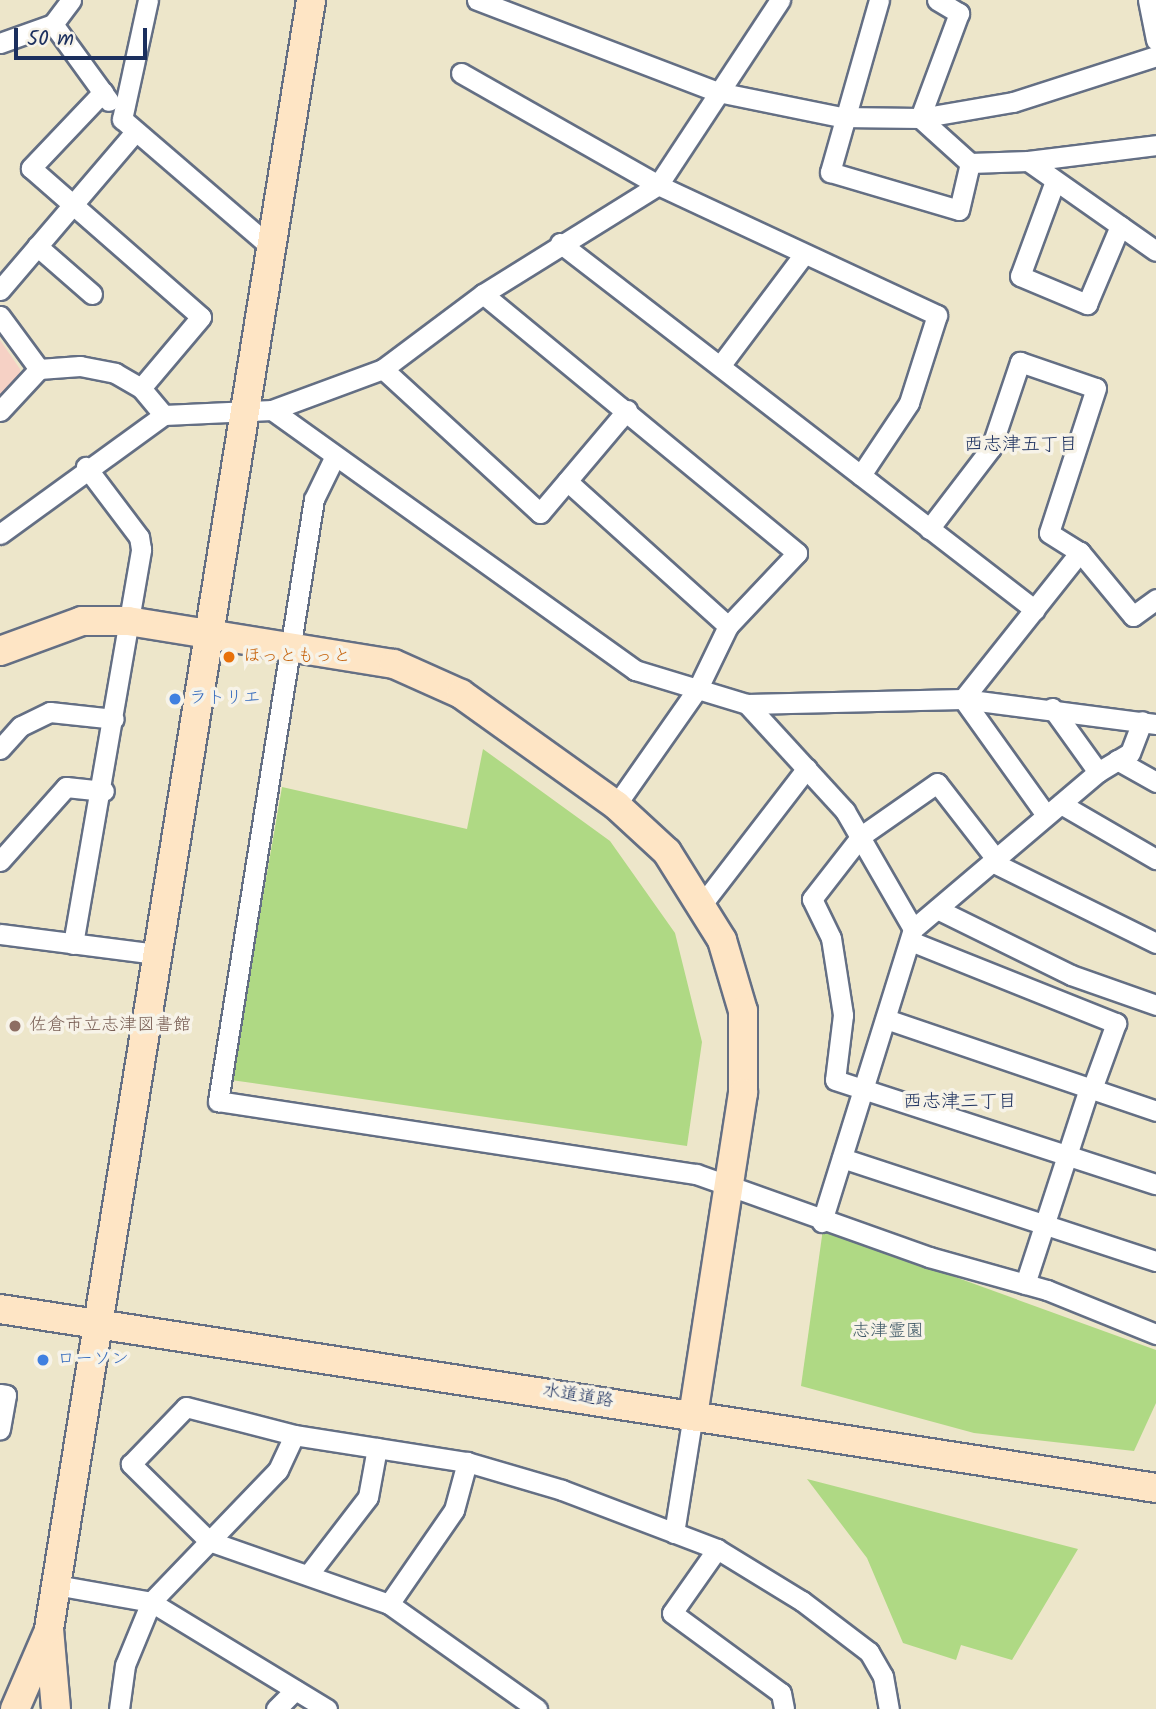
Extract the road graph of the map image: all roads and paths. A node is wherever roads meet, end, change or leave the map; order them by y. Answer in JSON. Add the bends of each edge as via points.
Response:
{"nodes":[{"id":1,"x":71,"y":0,"type":"edge"},
{"id":2,"x":148,"y":0,"type":"edge"},
{"id":3,"x":311,"y":0,"type":"edge"},
{"id":4,"x":477,"y":0,"type":"edge"},
{"id":5,"x":780,"y":0,"type":"edge"},
{"id":6,"x":879,"y":0,"type":"edge"},
{"id":7,"x":936,"y":0,"type":"edge"},
{"id":8,"x":1148,"y":0,"type":"edge"},
{"id":9,"x":53,"y":24,"type":"junction"},
{"id":10,"x":1156,"y":40,"type":"edge"},
{"id":11,"x":0,"y":43,"type":"edge"},
{"id":12,"x":1156,"y":56,"type":"edge"},
{"id":13,"x":461,"y":73,"type":"dead end"},
{"id":14,"x":103,"y":92,"type":"junction"},
{"id":15,"x":718,"y":92,"type":"junction"},
{"id":16,"x":841,"y":117,"type":"junction"},
{"id":17,"x":920,"y":118,"type":"junction"},
{"id":18,"x":128,"y":125,"type":"junction"},
{"id":19,"x":1156,"y":145,"type":"edge"},
{"id":20,"x":1028,"y":161,"type":"junction"},
{"id":21,"x":970,"y":163,"type":"junction"},
{"id":22,"x":1055,"y":181,"type":"junction"},
{"id":23,"x":658,"y":185,"type":"junction"},
{"id":24,"x":70,"y":205,"type":"junction"},
{"id":25,"x":1120,"y":226,"type":"junction"},
{"id":26,"x":560,"y":243,"type":"junction"},
{"id":27,"x":37,"y":246,"type":"junction"},
{"id":28,"x":271,"y":247,"type":"junction"},
{"id":29,"x":1156,"y":251,"type":"edge"},
{"id":30,"x":804,"y":254,"type":"junction"},
{"id":31,"x":0,"y":290,"type":"edge"},
{"id":32,"x":92,"y":294,"type":"dead end"},
{"id":33,"x":483,"y":294,"type":"junction"},
{"id":34,"x":0,"y":316,"type":"edge"},
{"id":35,"x":720,"y":366,"type":"junction"},
{"id":36,"x":39,"y":369,"type":"junction"},
{"id":37,"x":383,"y":369,"type":"junction"},
{"id":38,"x":141,"y":388,"type":"junction"},
{"id":39,"x":272,"y":410,"type":"junction"},
{"id":40,"x":627,"y":410,"type":"junction"},
{"id":41,"x":0,"y":411,"type":"edge"},
{"id":42,"x":163,"y":415,"type":"junction"},
{"id":43,"x":242,"y":415,"type":"junction"},
{"id":44,"x":334,"y":458,"type":"junction"},
{"id":45,"x":86,"y":467,"type":"junction"},
{"id":46,"x":861,"y":475,"type":"junction"},
{"id":47,"x":567,"y":481,"type":"junction"},
{"id":48,"x":929,"y":529,"type":"junction"},
{"id":49,"x":0,"y":534,"type":"edge"},
{"id":50,"x":1080,"y":552,"type":"junction"},
{"id":51,"x":1156,"y":599,"type":"edge"},
{"id":52,"x":1035,"y":611,"type":"junction"},
{"id":53,"x":128,"y":621,"type":"junction"},
{"id":54,"x":728,"y":626,"type":"junction"},
{"id":55,"x":208,"y":632,"type":"junction"},
{"id":56,"x":290,"y":645,"type":"junction"},
{"id":57,"x":0,"y":651,"type":"edge"},
{"id":58,"x":698,"y":688,"type":"junction"},
{"id":59,"x":963,"y":699,"type":"junction"},
{"id":60,"x":747,"y":704,"type":"junction"},
{"id":61,"x":1052,"y":708,"type":"junction"},
{"id":62,"x":114,"y":719,"type":"junction"},
{"id":63,"x":1149,"y":723,"type":"edge"},
{"id":64,"x":0,"y":750,"type":"edge"},
{"id":65,"x":1117,"y":760,"type":"junction"},
{"id":66,"x":807,"y":768,"type":"junction"},
{"id":67,"x":1098,"y":772,"type":"junction"},
{"id":68,"x":1156,"y":782,"type":"edge"},
{"id":69,"x":104,"y":791,"type":"junction"},
{"id":70,"x":616,"y":805,"type":"junction"},
{"id":71,"x":1054,"y":810,"type":"junction"},
{"id":72,"x":861,"y":836,"type":"junction"},
{"id":73,"x":1156,"y":859,"type":"edge"},
{"id":74,"x":0,"y":861,"type":"edge"},
{"id":75,"x":994,"y":861,"type":"junction"},
{"id":76,"x":703,"y":903,"type":"junction"},
{"id":77,"x":937,"y":909,"type":"junction"},
{"id":78,"x":0,"y":934,"type":"edge"},
{"id":79,"x":913,"y":935,"type":"junction"},
{"id":80,"x":1156,"y":943,"type":"edge"},
{"id":81,"x":73,"y":944,"type":"junction"},
{"id":82,"x":157,"y":954,"type":"junction"},
{"id":83,"x":1156,"y":1005,"type":"edge"},
{"id":84,"x":886,"y":1019,"type":"junction"},
{"id":85,"x":864,"y":1089,"type":"junction"},
{"id":86,"x":1090,"y":1089,"type":"junction"},
{"id":87,"x":1156,"y":1111,"type":"edge"},
{"id":88,"x":1067,"y":1155,"type":"junction"},
{"id":89,"x":842,"y":1158,"type":"junction"},
{"id":90,"x":729,"y":1183,"type":"junction"},
{"id":91,"x":1156,"y":1184,"type":"edge"},
{"id":92,"x":822,"y":1222,"type":"junction"},
{"id":93,"x":1044,"y":1225,"type":"junction"},
{"id":94,"x":1156,"y":1261,"type":"edge"},
{"id":95,"x":1025,"y":1284,"type":"junction"},
{"id":96,"x":0,"y":1309,"type":"edge"},
{"id":97,"x":98,"y":1325,"type":"junction"},
{"id":98,"x":1156,"y":1334,"type":"edge"},
{"id":99,"x":0,"y":1394,"type":"edge"},
{"id":100,"x":693,"y":1415,"type":"junction"},
{"id":101,"x":0,"y":1429,"type":"edge"},
{"id":102,"x":294,"y":1436,"type":"junction"},
{"id":103,"x":377,"y":1448,"type":"junction"},
{"id":104,"x":467,"y":1462,"type":"junction"},
{"id":105,"x":1156,"y":1488,"type":"edge"},
{"id":106,"x":674,"y":1533,"type":"junction"},
{"id":107,"x":209,"y":1541,"type":"junction"},
{"id":108,"x":717,"y":1549,"type":"junction"},
{"id":109,"x":308,"y":1576,"type":"junction"},
{"id":110,"x":56,"y":1585,"type":"junction"},
{"id":111,"x":151,"y":1602,"type":"junction"},
{"id":112,"x":389,"y":1604,"type":"junction"},
{"id":113,"x":49,"y":1629,"type":"junction"},
{"id":114,"x":295,"y":1690,"type":"junction"},
{"id":115,"x":15,"y":1709,"type":"edge"},
{"id":116,"x":55,"y":1709,"type":"edge"},
{"id":117,"x":119,"y":1709,"type":"edge"},
{"id":118,"x":276,"y":1709,"type":"edge"},
{"id":119,"x":327,"y":1709,"type":"edge"},
{"id":120,"x":537,"y":1709,"type":"edge"},
{"id":121,"x":784,"y":1709,"type":"edge"},
{"id":122,"x":889,"y":1709,"type":"edge"}],
"edges":[{"from":1,"to":9,"type":"street"},
{"from":2,"to":18,"type":"street"},
{"from":3,"to":28,"type":"street"},
{"from":4,"to":15,"type":"street"},
{"from":5,"to":15,"type":"street"},
{"from":6,"to":16,"type":"street"},
{"from":7,"to":17,"type":"street","via":[[959,13]]},
{"from":8,"to":10,"type":"street"},
{"from":9,"to":11,"type":"street"},
{"from":9,"to":14,"type":"street"},
{"from":12,"to":17,"type":"street","via":[[1013,102]]},
{"from":13,"to":23,"type":"street"},
{"from":14,"to":18,"type":"street"},
{"from":14,"to":24,"type":"street","via":[[31,168]]},
{"from":15,"to":16,"type":"street"},
{"from":15,"to":23,"type":"street"},
{"from":16,"to":17,"type":"street"},
{"from":16,"to":21,"type":"street","via":[[830,172],[959,210]]},
{"from":17,"to":21,"type":"street"},
{"from":18,"to":24,"type":"street"},
{"from":18,"to":28,"type":"street"},
{"from":19,"to":20,"type":"street"},
{"from":20,"to":21,"type":"street"},
{"from":20,"to":22,"type":"street"},
{"from":22,"to":25,"type":"street"},
{"from":22,"to":25,"type":"street","via":[[1020,276],[1087,304]]},
{"from":23,"to":26,"type":"street"},
{"from":23,"to":30,"type":"street"},
{"from":24,"to":27,"type":"street"},
{"from":24,"to":38,"type":"street","via":[[201,317]]},
{"from":25,"to":29,"type":"street"},
{"from":26,"to":33,"type":"street"},
{"from":26,"to":35,"type":"street"},
{"from":27,"to":31,"type":"street"},
{"from":27,"to":32,"type":"street"},
{"from":28,"to":43,"type":"street"},
{"from":30,"to":35,"type":"street"},
{"from":30,"to":46,"type":"street","via":[[937,314],[909,403]]},
{"from":33,"to":37,"type":"street"},
{"from":33,"to":40,"type":"street"},
{"from":34,"to":36,"type":"street"},
{"from":35,"to":46,"type":"street"},
{"from":36,"to":38,"type":"street","via":[[80,366],[115,373]]},
{"from":36,"to":41,"type":"street"},
{"from":37,"to":39,"type":"street"},
{"from":37,"to":47,"type":"street","via":[[540,513]]},
{"from":38,"to":42,"type":"street"},
{"from":39,"to":43,"type":"street"},
{"from":39,"to":44,"type":"street"},
{"from":40,"to":47,"type":"street"},
{"from":40,"to":54,"type":"street","via":[[797,553]]},
{"from":42,"to":43,"type":"street"},
{"from":42,"to":45,"type":"street"},
{"from":43,"to":55,"type":"street"},
{"from":44,"to":56,"type":"street","via":[[316,487]]},
{"from":44,"to":58,"type":"street","via":[[617,662]]},
{"from":45,"to":49,"type":"street"},
{"from":45,"to":53,"type":"street","via":[[139,537]]},
{"from":46,"to":48,"type":"street"},
{"from":47,"to":54,"type":"street"},
{"from":48,"to":50,"type":"street","via":[[991,448],[1020,362],[1096,388],[1049,533]]},
{"from":48,"to":52,"type":"street"},
{"from":50,"to":51,"type":"street","via":[[1133,616]]},
{"from":50,"to":52,"type":"street"},
{"from":52,"to":59,"type":"street"},
{"from":53,"to":55,"type":"street"},
{"from":53,"to":57,"type":"street","via":[[82,621]]},
{"from":53,"to":62,"type":"street"},
{"from":54,"to":58,"type":"street"},
{"from":55,"to":56,"type":"street"},
{"from":55,"to":82,"type":"street"},
{"from":56,"to":70,"type":"street","via":[[427,676]]},
{"from":56,"to":90,"type":"street","via":[[218,1101]]},
{"from":58,"to":60,"type":"street"},
{"from":58,"to":70,"type":"street"},
{"from":59,"to":60,"type":"street"},
{"from":59,"to":61,"type":"street"},
{"from":59,"to":71,"type":"street"},
{"from":60,"to":66,"type":"street"},
{"from":61,"to":63,"type":"street"},
{"from":61,"to":67,"type":"street"},
{"from":62,"to":64,"type":"street","via":[[50,712],[21,726]]},
{"from":62,"to":69,"type":"street"},
{"from":63,"to":65,"type":"street","via":[[1130,753]]},
{"from":65,"to":67,"type":"street"},
{"from":65,"to":68,"type":"street"},
{"from":66,"to":72,"type":"street"},
{"from":66,"to":76,"type":"street"},
{"from":67,"to":71,"type":"street"},
{"from":69,"to":74,"type":"street","via":[[66,787]]},
{"from":69,"to":81,"type":"street"},
{"from":70,"to":76,"type":"street","via":[[667,852]]},
{"from":71,"to":73,"type":"street"},
{"from":71,"to":75,"type":"street"},
{"from":72,"to":75,"type":"street","via":[[937,783]]},
{"from":72,"to":79,"type":"street"},
{"from":72,"to":85,"type":"street","via":[[812,899],[831,938],[843,1016],[835,1080]]},
{"from":75,"to":77,"type":"street"},
{"from":75,"to":80,"type":"street"},
{"from":76,"to":90,"type":"street","via":[[743,1011],[743,1093]]},
{"from":77,"to":79,"type":"street"},
{"from":77,"to":83,"type":"street","via":[[1071,975]]},
{"from":78,"to":81,"type":"street"},
{"from":79,"to":84,"type":"street"},
{"from":79,"to":86,"type":"street","via":[[1116,1023]]},
{"from":81,"to":82,"type":"street"},
{"from":82,"to":97,"type":"street"},
{"from":84,"to":85,"type":"street"},
{"from":84,"to":86,"type":"street"},
{"from":85,"to":88,"type":"street"},
{"from":85,"to":89,"type":"street"},
{"from":86,"to":87,"type":"street"},
{"from":86,"to":88,"type":"street"},
{"from":88,"to":91,"type":"street"},
{"from":88,"to":93,"type":"street"},
{"from":89,"to":92,"type":"street"},
{"from":89,"to":93,"type":"street"},
{"from":90,"to":92,"type":"street"},
{"from":90,"to":100,"type":"street"},
{"from":92,"to":95,"type":"street"},
{"from":93,"to":94,"type":"street"},
{"from":93,"to":95,"type":"street"},
{"from":95,"to":98,"type":"street"},
{"from":96,"to":97,"type":"street","name":"水道道路"},
{"from":97,"to":100,"type":"street","name":"水道道路"},
{"from":97,"to":110,"type":"street"},
{"from":99,"to":101,"type":"street","via":[[6,1395]]},
{"from":100,"to":105,"type":"street","name":"水道道路"},
{"from":100,"to":106,"type":"street"},
{"from":102,"to":103,"type":"street"},
{"from":102,"to":107,"type":"street","via":[[278,1470]]},
{"from":102,"to":107,"type":"street","via":[[186,1407],[131,1464]]},
{"from":103,"to":104,"type":"street"},
{"from":103,"to":109,"type":"street","via":[[368,1497]]},
{"from":104,"to":106,"type":"street"},
{"from":104,"to":112,"type":"street","via":[[454,1510]]},
{"from":106,"to":108,"type":"street"},
{"from":107,"to":109,"type":"street"},
{"from":107,"to":111,"type":"street"},
{"from":108,"to":121,"type":"street","via":[[672,1613],[781,1693]]},
{"from":108,"to":122,"type":"street","via":[[857,1641],[883,1676]]},
{"from":109,"to":112,"type":"street"},
{"from":110,"to":111,"type":"street"},
{"from":110,"to":113,"type":"street"},
{"from":111,"to":114,"type":"street"},
{"from":111,"to":117,"type":"street","via":[[125,1665]]},
{"from":112,"to":120,"type":"street"},
{"from":113,"to":115,"type":"street"},
{"from":113,"to":116,"type":"street"},
{"from":114,"to":118,"type":"street"},
{"from":114,"to":119,"type":"street"}]}
